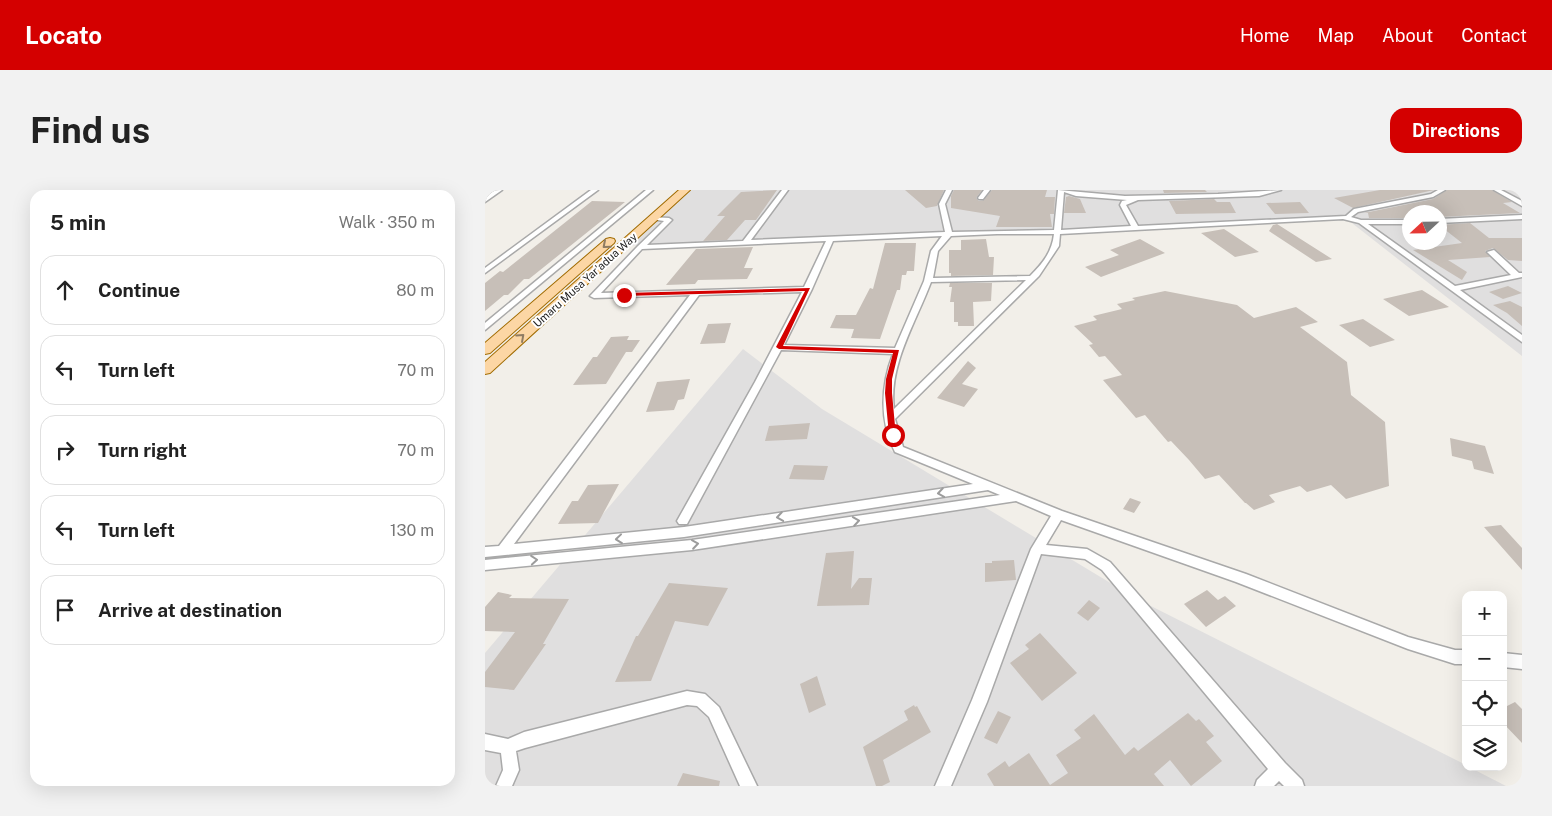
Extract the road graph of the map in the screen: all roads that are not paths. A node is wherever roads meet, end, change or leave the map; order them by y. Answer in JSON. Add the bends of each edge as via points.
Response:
{"nodes":[{"id":1,"x":499,"y":190,"type":"edge"},
{"id":2,"x":595,"y":190,"type":"edge"},
{"id":3,"x":650,"y":190,"type":"edge"},
{"id":4,"x":669,"y":190,"type":"edge"},
{"id":5,"x":685,"y":190,"type":"edge"},
{"id":6,"x":785,"y":190,"type":"edge"},
{"id":7,"x":949,"y":190,"type":"edge"},
{"id":8,"x":987,"y":190,"type":"edge"},
{"id":9,"x":1278,"y":190,"type":"edge"},
{"id":10,"x":1442,"y":190,"type":"edge"},
{"id":11,"x":1497,"y":190,"type":"edge"},
{"id":12,"x":1065,"y":191,"type":"edge"},
{"id":13,"x":1168,"y":193,"type":"edge"},
{"id":14,"x":1147,"y":197,"type":"junction"},
{"id":15,"x":981,"y":198,"type":"dead end"},
{"id":16,"x":485,"y":200,"type":"edge"},
{"id":17,"x":1522,"y":204,"type":"edge"},
{"id":18,"x":1349,"y":217,"type":"junction"},
{"id":19,"x":1522,"y":217,"type":"edge"},
{"id":20,"x":653,"y":218,"type":"junction"},
{"id":21,"x":1447,"y":221,"type":"edge"},
{"id":22,"x":1361,"y":222,"type":"junction"},
{"id":23,"x":1402,"y":222,"type":"edge"},
{"id":24,"x":1135,"y":228,"type":"junction"},
{"id":25,"x":1057,"y":232,"type":"junction"},
{"id":26,"x":949,"y":234,"type":"junction"},
{"id":27,"x":830,"y":239,"type":"junction"},
{"id":28,"x":745,"y":243,"type":"junction"},
{"id":29,"x":640,"y":247,"type":"junction"},
{"id":30,"x":1491,"y":252,"type":"dead end"},
{"id":31,"x":485,"y":271,"type":"edge"},
{"id":32,"x":1520,"y":276,"type":"edge"},
{"id":33,"x":1032,"y":278,"type":"junction"},
{"id":34,"x":928,"y":280,"type":"junction"},
{"id":35,"x":1453,"y":288,"type":"junction"},
{"id":36,"x":809,"y":289,"type":"junction"},
{"id":37,"x":696,"y":293,"type":"junction"},
{"id":38,"x":485,"y":327,"type":"edge"},
{"id":39,"x":1522,"y":339,"type":"edge"},
{"id":40,"x":779,"y":347,"type":"junction"},
{"id":41,"x":485,"y":350,"type":"edge"},
{"id":42,"x":897,"y":351,"type":"junction"},
{"id":43,"x":485,"y":370,"type":"edge"},
{"id":44,"x":889,"y":418,"type":"junction"},
{"id":45,"x":989,"y":486,"type":"junction"},
{"id":46,"x":1016,"y":497,"type":"junction"},
{"id":47,"x":1058,"y":514,"type":"junction"},
{"id":48,"x":683,"y":521,"type":"dead end"},
{"id":49,"x":503,"y":550,"type":"junction"},
{"id":50,"x":1037,"y":550,"type":"junction"},
{"id":51,"x":485,"y":552,"type":"edge"},
{"id":52,"x":485,"y":565,"type":"edge"},
{"id":53,"x":1462,"y":658,"type":"edge"},
{"id":54,"x":1507,"y":660,"type":"edge"},
{"id":55,"x":1522,"y":662,"type":"edge"},
{"id":56,"x":485,"y":742,"type":"edge"},
{"id":57,"x":508,"y":747,"type":"junction"},
{"id":58,"x":1279,"y":769,"type":"junction"},
{"id":59,"x":504,"y":786,"type":"edge"},
{"id":60,"x":749,"y":786,"type":"edge"},
{"id":61,"x":943,"y":786,"type":"edge"},
{"id":62,"x":1263,"y":786,"type":"edge"},
{"id":63,"x":1296,"y":786,"type":"edge"}],
"edges":[{"from":1,"to":16,"type":"street"},
{"from":2,"to":31,"type":"street"},
{"from":3,"to":38,"type":"street"},
{"from":4,"to":41,"type":"main road","name":"Umaru Musa Yar'adua Way","one_way":true},
{"from":5,"to":20,"type":"main road","name":"Umaru Musa Yar'adua Way"},
{"from":6,"to":28,"type":"street"},
{"from":7,"to":26,"type":"street","via":[[943,204]]},
{"from":8,"to":15,"type":"street"},
{"from":9,"to":13,"type":"street","via":[[1259,194]]},
{"from":10,"to":18,"type":"street","via":[[1433,196],[1357,210]]},
{"from":11,"to":17,"type":"street"},
{"from":12,"to":14,"type":"street","via":[[1108,197]]},
{"from":12,"to":25,"type":"street"},
{"from":13,"to":14,"type":"street"},
{"from":14,"to":24,"type":"street","via":[[1124,202],[1124,209]]},
{"from":18,"to":22,"type":"street"},
{"from":18,"to":24,"type":"street"},
{"from":19,"to":21,"type":"street"},
{"from":20,"to":29,"type":"street","via":[[669,220]]},
{"from":43,"to":20,"type":"main road","name":"Umaru Musa Yar'adua Way","one_way":true},
{"from":22,"to":23,"type":"street"},
{"from":22,"to":35,"type":"street"},
{"from":24,"to":25,"type":"street"},
{"from":25,"to":26,"type":"street"},
{"from":25,"to":33,"type":"street","via":[[1053,252]]},
{"from":26,"to":27,"type":"street"},
{"from":26,"to":34,"type":"street","via":[[935,247]]},
{"from":27,"to":28,"type":"street"},
{"from":27,"to":36,"type":"street"},
{"from":28,"to":29,"type":"street"},
{"from":29,"to":37,"type":"street","via":[[595,296]]},
{"from":30,"to":32,"type":"street"},
{"from":32,"to":35,"type":"street"},
{"from":33,"to":34,"type":"street"},
{"from":33,"to":44,"type":"street"},
{"from":34,"to":42,"type":"street"},
{"from":35,"to":39,"type":"street"},
{"from":36,"to":37,"type":"street"},
{"from":36,"to":40,"type":"street"},
{"from":37,"to":49,"type":"street"},
{"from":40,"to":42,"type":"street"},
{"from":40,"to":48,"type":"street"},
{"from":42,"to":44,"type":"street","via":[[889,379]]},
{"from":44,"to":45,"type":"street","via":[[899,449]]},
{"from":45,"to":46,"type":"street"},
{"from":45,"to":49,"type":"street","one_way":true,"via":[[685,532]]},
{"from":46,"to":47,"type":"street"},
{"from":52,"to":46,"type":"street","one_way":true,"via":[[692,545]]},
{"from":47,"to":50,"type":"street"},
{"from":47,"to":53,"type":"street","via":[[1241,578],[1408,643]]},
{"from":49,"to":51,"type":"street"},
{"from":50,"to":58,"type":"street","via":[[1087,554],[1106,566]]},
{"from":50,"to":61,"type":"street"},
{"from":54,"to":55,"type":"street"},
{"from":56,"to":57,"type":"street"},
{"from":57,"to":59,"type":"street","via":[[511,770]]},
{"from":57,"to":60,"type":"street","via":[[523,740],[647,708],[687,698],[699,699],[714,712]]},
{"from":58,"to":62,"type":"street"},
{"from":58,"to":63,"type":"street"}]}
